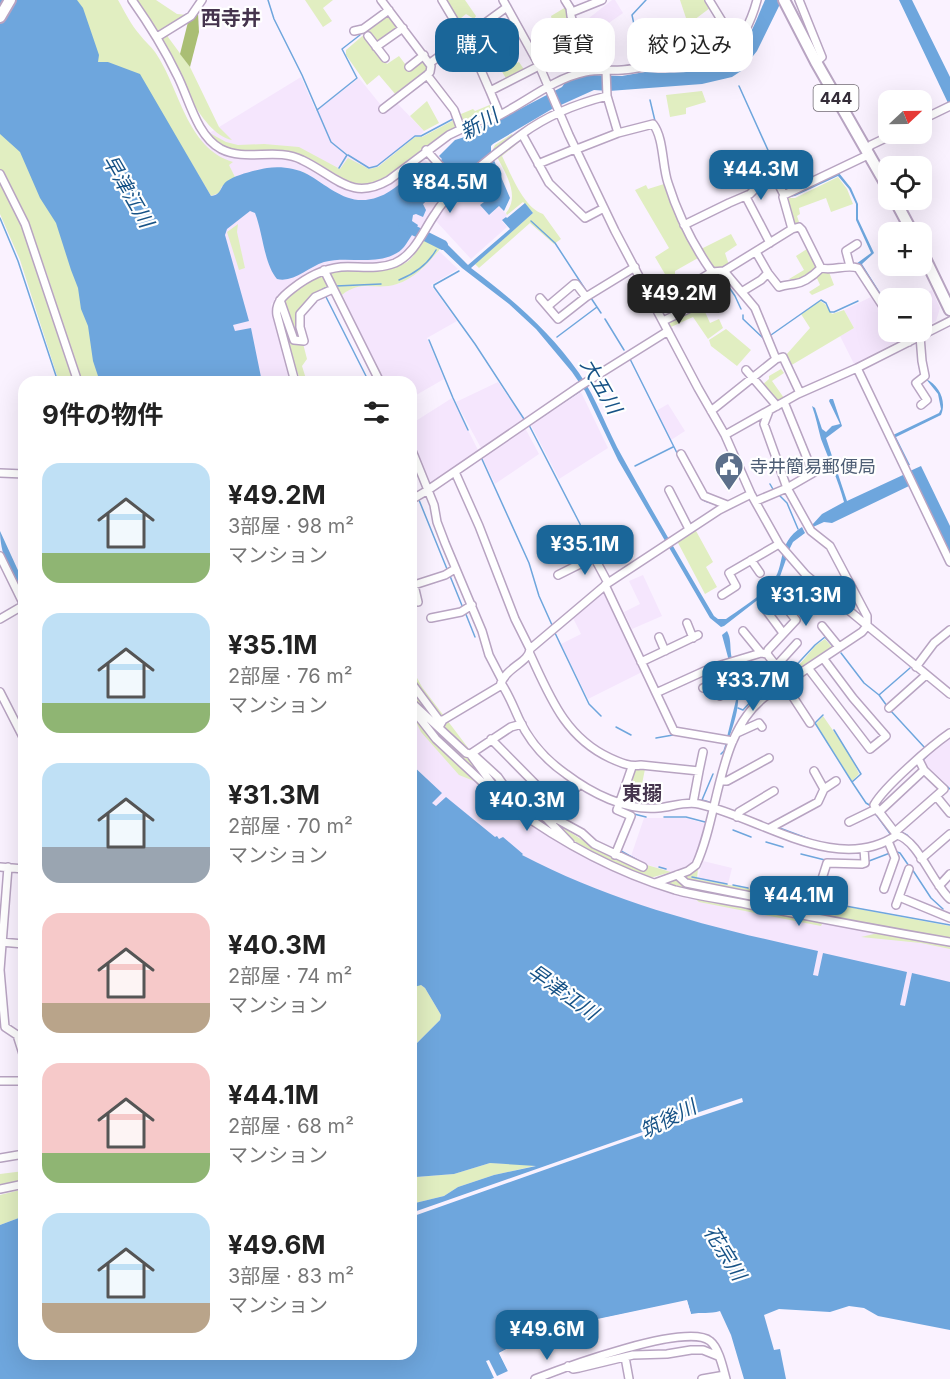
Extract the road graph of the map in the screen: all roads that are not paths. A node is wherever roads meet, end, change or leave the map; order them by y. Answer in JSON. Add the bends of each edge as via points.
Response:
{"nodes":[{"id":1,"x":10,"y":0,"type":"edge"},
{"id":2,"x":132,"y":0,"type":"edge"},
{"id":3,"x":202,"y":0,"type":"edge"},
{"id":4,"x":381,"y":0,"type":"edge"},
{"id":5,"x":442,"y":0,"type":"edge"},
{"id":6,"x":565,"y":0,"type":"edge"},
{"id":7,"x":602,"y":0,"type":"edge"},
{"id":8,"x":709,"y":0,"type":"edge"},
{"id":9,"x":757,"y":0,"type":"edge"},
{"id":10,"x":798,"y":0,"type":"edge"},
{"id":11,"x":788,"y":2,"type":"edge"},
{"id":12,"x":505,"y":3,"type":"edge"},
{"id":13,"x":389,"y":10,"type":"junction"},
{"id":14,"x":572,"y":12,"type":"junction"},
{"id":15,"x":0,"y":17,"type":"edge"},
{"id":16,"x":452,"y":18,"type":"edge"},
{"id":17,"x":487,"y":18,"type":"edge"},
{"id":18,"x":572,"y":18,"type":"edge"},
{"id":19,"x":720,"y":18,"type":"edge"},
{"id":20,"x":750,"y":18,"type":"edge"},
{"id":21,"x":403,"y":28,"type":"junction"},
{"id":22,"x":354,"y":31,"type":"dead end"},
{"id":23,"x":368,"y":36,"type":"dead end"},
{"id":24,"x":157,"y":37,"type":"junction"},
{"id":25,"x":376,"y":47,"type":"junction"},
{"id":26,"x":531,"y":50,"type":"edge"},
{"id":27,"x":424,"y":56,"type":"junction"},
{"id":28,"x":385,"y":58,"type":"dead end"},
{"id":29,"x":435,"y":59,"type":"edge"},
{"id":30,"x":816,"y":62,"type":"junction"},
{"id":31,"x":430,"y":63,"type":"junction"},
{"id":32,"x":408,"y":67,"type":"dead end"},
{"id":33,"x":531,"y":69,"type":"edge"},
{"id":34,"x":483,"y":72,"type":"edge"},
{"id":35,"x":542,"y":72,"type":"edge"},
{"id":36,"x":586,"y":72,"type":"edge"},
{"id":37,"x":607,"y":72,"type":"edge"},
{"id":38,"x":427,"y":75,"type":"junction"},
{"id":39,"x":549,"y":87,"type":"junction"},
{"id":40,"x":490,"y":91,"type":"junction"},
{"id":41,"x":607,"y":95,"type":"junction"},
{"id":42,"x":950,"y":106,"type":"edge"},
{"id":43,"x":383,"y":109,"type":"dead end"},
{"id":44,"x":559,"y":111,"type":"junction"},
{"id":45,"x":500,"y":115,"type":"junction"},
{"id":46,"x":932,"y":115,"type":"edge"},
{"id":47,"x":461,"y":129,"type":"junction"},
{"id":48,"x":618,"y":133,"type":"junction"},
{"id":49,"x":522,"y":134,"type":"junction"},
{"id":50,"x":878,"y":141,"type":"edge"},
{"id":51,"x":577,"y":149,"type":"junction"},
{"id":52,"x":426,"y":150,"type":"junction"},
{"id":53,"x":868,"y":151,"type":"junction"},
{"id":54,"x":538,"y":164,"type":"junction"},
{"id":55,"x":878,"y":170,"type":"edge"},
{"id":56,"x":0,"y":174,"type":"edge"},
{"id":57,"x":458,"y":186,"type":"junction"},
{"id":58,"x":784,"y":195,"type":"junction"},
{"id":59,"x":746,"y":197,"type":"junction"},
{"id":60,"x":604,"y":208,"type":"junction"},
{"id":61,"x":684,"y":225,"type":"junction"},
{"id":62,"x":792,"y":229,"type":"junction"},
{"id":63,"x":770,"y":243,"type":"junction"},
{"id":64,"x":858,"y":244,"type":"dead end"},
{"id":65,"x":756,"y":252,"type":"junction"},
{"id":66,"x":634,"y":267,"type":"junction"},
{"id":67,"x":854,"y":267,"type":"junction"},
{"id":68,"x":821,"y":268,"type":"junction"},
{"id":69,"x":324,"y":270,"type":"junction"},
{"id":70,"x":724,"y":271,"type":"junction"},
{"id":71,"x":712,"y":272,"type":"junction"},
{"id":72,"x":768,"y":273,"type":"junction"},
{"id":73,"x":932,"y":273,"type":"edge"},
{"id":74,"x":327,"y":291,"type":"junction"},
{"id":75,"x":743,"y":291,"type":"junction"},
{"id":76,"x":540,"y":297,"type":"dead end"},
{"id":77,"x":586,"y":297,"type":"junction"},
{"id":78,"x":280,"y":300,"type":"junction"},
{"id":79,"x":878,"y":301,"type":"edge"},
{"id":80,"x":548,"y":306,"type":"junction"},
{"id":81,"x":950,"y":310,"type":"edge"},
{"id":82,"x":663,"y":321,"type":"junction"},
{"id":83,"x":950,"y":321,"type":"edge"},
{"id":84,"x":932,"y":330,"type":"edge"},
{"id":85,"x":668,"y":331,"type":"junction"},
{"id":86,"x":909,"y":342,"type":"edge"},
{"id":87,"x":921,"y":342,"type":"edge"},
{"id":88,"x":776,"y":359,"type":"junction"},
{"id":89,"x":856,"y":368,"type":"junction"},
{"id":90,"x":746,"y":370,"type":"dead end"},
{"id":91,"x":76,"y":376,"type":"edge"},
{"id":92,"x":293,"y":376,"type":"edge"},
{"id":93,"x":377,"y":376,"type":"edge"},
{"id":94,"x":753,"y":378,"type":"junction"},
{"id":95,"x":800,"y":393,"type":"junction"},
{"id":96,"x":781,"y":404,"type":"junction"},
{"id":97,"x":921,"y":405,"type":"dead end"},
{"id":98,"x":711,"y":411,"type":"junction"},
{"id":99,"x":769,"y":411,"type":"junction"},
{"id":100,"x":725,"y":435,"type":"junction"},
{"id":101,"x":681,"y":453,"type":"dead end"},
{"id":102,"x":417,"y":463,"type":"edge"},
{"id":103,"x":455,"y":472,"type":"junction"},
{"id":104,"x":0,"y":473,"type":"edge"},
{"id":105,"x":18,"y":474,"type":"edge"},
{"id":106,"x":787,"y":488,"type":"junction"},
{"id":107,"x":428,"y":490,"type":"junction"},
{"id":108,"x":669,"y":490,"type":"dead end"},
{"id":109,"x":751,"y":494,"type":"junction"},
{"id":110,"x":417,"y":496,"type":"edge"},
{"id":111,"x":756,"y":501,"type":"junction"},
{"id":112,"x":727,"y":505,"type":"junction"},
{"id":113,"x":689,"y":529,"type":"junction"},
{"id":114,"x":781,"y":546,"type":"junction"},
{"id":115,"x":0,"y":556,"type":"edge"},
{"id":116,"x":751,"y":560,"type":"junction"},
{"id":117,"x":950,"y":562,"type":"edge"},
{"id":118,"x":451,"y":571,"type":"junction"},
{"id":119,"x":759,"y":573,"type":"dead end"},
{"id":120,"x":558,"y":575,"type":"dead end"},
{"id":121,"x":417,"y":584,"type":"edge"},
{"id":122,"x":606,"y":584,"type":"junction"},
{"id":123,"x":18,"y":593,"type":"edge"},
{"id":124,"x":722,"y":595,"type":"dead end"},
{"id":125,"x":417,"y":598,"type":"edge"},
{"id":126,"x":781,"y":601,"type":"dead end"},
{"id":127,"x":418,"y":602,"type":"dead end"},
{"id":128,"x":18,"y":608,"type":"edge"},
{"id":129,"x":467,"y":608,"type":"junction"},
{"id":130,"x":766,"y":610,"type":"dead end"},
{"id":131,"x":430,"y":618,"type":"dead end"},
{"id":132,"x":0,"y":619,"type":"edge"},
{"id":133,"x":687,"y":624,"type":"dead end"},
{"id":134,"x":822,"y":626,"type":"dead end"},
{"id":135,"x":867,"y":626,"type":"junction"},
{"id":136,"x":950,"y":630,"type":"edge"},
{"id":137,"x":743,"y":631,"type":"dead end"},
{"id":138,"x":783,"y":633,"type":"junction"},
{"id":139,"x":659,"y":637,"type":"dead end"},
{"id":140,"x":797,"y":643,"type":"dead end"},
{"id":141,"x":839,"y":647,"type":"junction"},
{"id":142,"x":665,"y":651,"type":"junction"},
{"id":143,"x":530,"y":652,"type":"junction"},
{"id":144,"x":764,"y":653,"type":"junction"},
{"id":145,"x":823,"y":658,"type":"junction"},
{"id":146,"x":641,"y":662,"type":"junction"},
{"id":147,"x":777,"y":664,"type":"junction"},
{"id":148,"x":916,"y":667,"type":"junction"},
{"id":149,"x":711,"y":668,"type":"junction"},
{"id":150,"x":808,"y":668,"type":"junction"},
{"id":151,"x":926,"y":675,"type":"junction"},
{"id":152,"x":786,"y":679,"type":"junction"},
{"id":153,"x":501,"y":682,"type":"junction"},
{"id":154,"x":718,"y":682,"type":"junction"},
{"id":155,"x":750,"y":684,"type":"dead end"},
{"id":156,"x":703,"y":688,"type":"dead end"},
{"id":157,"x":417,"y":690,"type":"edge"},
{"id":158,"x":0,"y":692,"type":"edge"},
{"id":159,"x":656,"y":693,"type":"junction"},
{"id":160,"x":950,"y":694,"type":"edge"},
{"id":161,"x":720,"y":696,"type":"dead end"},
{"id":162,"x":759,"y":696,"type":"junction"},
{"id":163,"x":417,"y":706,"type":"edge"},
{"id":164,"x":890,"y":708,"type":"dead end"},
{"id":165,"x":417,"y":715,"type":"edge"},
{"id":166,"x":441,"y":723,"type":"junction"},
{"id":167,"x":810,"y":723,"type":"dead end"},
{"id":168,"x":522,"y":724,"type":"junction"},
{"id":169,"x":18,"y":727,"type":"edge"},
{"id":170,"x":762,"y":727,"type":"dead end"},
{"id":171,"x":737,"y":733,"type":"junction"},
{"id":172,"x":950,"y":734,"type":"edge"},
{"id":173,"x":491,"y":740,"type":"junction"},
{"id":174,"x":729,"y":740,"type":"junction"},
{"id":175,"x":704,"y":752,"type":"dead end"},
{"id":176,"x":471,"y":754,"type":"junction"},
{"id":177,"x":769,"y":758,"type":"dead end"},
{"id":178,"x":919,"y":760,"type":"junction"},
{"id":179,"x":632,"y":767,"type":"junction"},
{"id":180,"x":924,"y":770,"type":"junction"},
{"id":181,"x":699,"y":771,"type":"junction"},
{"id":182,"x":814,"y":771,"type":"dead end"},
{"id":183,"x":721,"y":781,"type":"junction"},
{"id":184,"x":836,"y":781,"type":"dead end"},
{"id":185,"x":580,"y":784,"type":"junction"},
{"id":186,"x":824,"y":789,"type":"junction"},
{"id":187,"x":774,"y":791,"type":"dead end"},
{"id":188,"x":494,"y":793,"type":"junction"},
{"id":189,"x":936,"y":796,"type":"junction"},
{"id":190,"x":620,"y":802,"type":"junction"},
{"id":191,"x":693,"y":803,"type":"junction"},
{"id":192,"x":558,"y":807,"type":"junction"},
{"id":193,"x":713,"y":808,"type":"junction"},
{"id":194,"x":876,"y":810,"type":"junction"},
{"id":195,"x":950,"y":813,"type":"edge"},
{"id":196,"x":738,"y":814,"type":"junction"},
{"id":197,"x":549,"y":817,"type":"junction"},
{"id":198,"x":849,"y":822,"type":"dead end"},
{"id":199,"x":772,"y":827,"type":"junction"},
{"id":200,"x":896,"y":833,"type":"junction"},
{"id":201,"x":950,"y":834,"type":"edge"},
{"id":202,"x":888,"y":841,"type":"junction"},
{"id":203,"x":571,"y":845,"type":"junction"},
{"id":204,"x":864,"y":849,"type":"junction"},
{"id":205,"x":615,"y":855,"type":"junction"},
{"id":206,"x":923,"y":857,"type":"junction"},
{"id":207,"x":4,"y":867,"type":"edge"},
{"id":208,"x":643,"y":867,"type":"dead end"},
{"id":209,"x":909,"y":869,"type":"dead end"},
{"id":210,"x":677,"y":874,"type":"junction"},
{"id":211,"x":950,"y":874,"type":"edge"},
{"id":212,"x":655,"y":883,"type":"junction"},
{"id":213,"x":940,"y":884,"type":"junction"},
{"id":214,"x":884,"y":889,"type":"dead end"},
{"id":215,"x":899,"y":897,"type":"junction"},
{"id":216,"x":950,"y":899,"type":"edge"},
{"id":217,"x":896,"y":905,"type":"dead end"},
{"id":218,"x":950,"y":918,"type":"edge"},
{"id":219,"x":1,"y":942,"type":"edge"},
{"id":220,"x":950,"y":942,"type":"edge"},
{"id":221,"x":18,"y":943,"type":"edge"},
{"id":222,"x":1,"y":1006,"type":"edge"},
{"id":223,"x":18,"y":1038,"type":"edge"},
{"id":224,"x":18,"y":1081,"type":"edge"},
{"id":225,"x":0,"y":1082,"type":"edge"},
{"id":226,"x":18,"y":1155,"type":"edge"},
{"id":227,"x":0,"y":1158,"type":"edge"},
{"id":228,"x":18,"y":1185,"type":"edge"},
{"id":229,"x":0,"y":1189,"type":"edge"},
{"id":230,"x":718,"y":1356,"type":"junction"},
{"id":231,"x":625,"y":1357,"type":"junction"},
{"id":232,"x":568,"y":1366,"type":"junction"},
{"id":233,"x":726,"y":1377,"type":"edge"},
{"id":234,"x":535,"y":1379,"type":"edge"},
{"id":235,"x":629,"y":1379,"type":"edge"},
{"id":236,"x":702,"y":1379,"type":"edge"}],
"edges":[{"from":1,"to":15,"type":"highway"},
{"from":2,"to":24,"type":"street"},
{"from":3,"to":24,"type":"street","via":[[191,16]]},
{"from":4,"to":13,"type":"street"},
{"from":5,"to":16,"type":"street"},
{"from":6,"to":14,"type":"street"},
{"from":7,"to":14,"type":"street"},
{"from":8,"to":19,"type":"street"},
{"from":9,"to":20,"type":"street"},
{"from":10,"to":30,"type":"street","via":[[822,57]]},
{"from":11,"to":30,"type":"highway","number":"444"},
{"from":12,"to":17,"type":"street"},
{"from":12,"to":26,"type":"street"},
{"from":13,"to":21,"type":"street"},
{"from":13,"to":22,"type":"street"},
{"from":14,"to":18,"type":"street"},
{"from":21,"to":25,"type":"street"},
{"from":21,"to":27,"type":"street"},
{"from":23,"to":25,"type":"street"},
{"from":24,"to":52,"type":"street","via":[[204,133],[221,148],[233,153],[298,158],[339,182],[363,189],[389,180]]},
{"from":25,"to":28,"type":"street"},
{"from":27,"to":31,"type":"street"},
{"from":27,"to":32,"type":"street"},
{"from":29,"to":31,"type":"street"},
{"from":30,"to":53,"type":"highway","number":"444"},
{"from":31,"to":38,"type":"street"},
{"from":33,"to":40,"type":"street"},
{"from":34,"to":40,"type":"street"},
{"from":35,"to":39,"type":"street"},
{"from":36,"to":39,"type":"street"},
{"from":37,"to":41,"type":"street"},
{"from":38,"to":43,"type":"street"},
{"from":38,"to":47,"type":"street","via":[[454,110]]},
{"from":39,"to":44,"type":"street"},
{"from":39,"to":45,"type":"street"},
{"from":40,"to":45,"type":"street"},
{"from":41,"to":44,"type":"street"},
{"from":41,"to":48,"type":"street"},
{"from":42,"to":46,"type":"street"},
{"from":44,"to":49,"type":"street"},
{"from":44,"to":51,"type":"street"},
{"from":45,"to":47,"type":"street"},
{"from":47,"to":52,"type":"street"},
{"from":48,"to":51,"type":"street"},
{"from":48,"to":61,"type":"street","via":[[653,124],[657,128],[667,182]]},
{"from":49,"to":54,"type":"street"},
{"from":49,"to":57,"type":"street"},
{"from":50,"to":53,"type":"street"},
{"from":51,"to":54,"type":"street"},
{"from":51,"to":60,"type":"street"},
{"from":52,"to":57,"type":"street"},
{"from":53,"to":55,"type":"highway","number":"444"},
{"from":53,"to":58,"type":"street"},
{"from":54,"to":60,"type":"street","via":[[549,183],[585,218]]},
{"from":56,"to":91,"type":"street","via":[[25,224]]},
{"from":57,"to":69,"type":"street","via":[[410,252],[393,264]]},
{"from":58,"to":59,"type":"street","via":[[770,174],[759,177],[755,189]]},
{"from":58,"to":62,"type":"street"},
{"from":59,"to":61,"type":"street"},
{"from":59,"to":63,"type":"street"},
{"from":60,"to":66,"type":"street"},
{"from":61,"to":71,"type":"street"},
{"from":62,"to":63,"type":"street"},
{"from":62,"to":68,"type":"street","via":[[802,230]]},
{"from":63,"to":65,"type":"street"},
{"from":64,"to":67,"type":"street","via":[[846,251]]},
{"from":65,"to":70,"type":"street"},
{"from":65,"to":72,"type":"street"},
{"from":66,"to":77,"type":"street"},
{"from":66,"to":82,"type":"street"},
{"from":67,"to":68,"type":"street"},
{"from":67,"to":79,"type":"street"},
{"from":68,"to":72,"type":"street","via":[[796,284],[779,288]]},
{"from":69,"to":74,"type":"street"},
{"from":69,"to":78,"type":"street","via":[[301,282]]},
{"from":70,"to":71,"type":"street"},
{"from":70,"to":75,"type":"street"},
{"from":71,"to":82,"type":"street","via":[[682,292],[690,308]]},
{"from":72,"to":75,"type":"street"},
{"from":73,"to":81,"type":"highway"},
{"from":74,"to":78,"type":"street","via":[[315,297],[300,314],[304,341],[294,340]]},
{"from":74,"to":93,"type":"street"},
{"from":75,"to":88,"type":"street","via":[[755,308]]},
{"from":76,"to":80,"type":"street"},
{"from":77,"to":80,"type":"street","via":[[558,319]]},
{"from":77,"to":80,"type":"street","via":[[574,284]]},
{"from":78,"to":92,"type":"street","via":[[277,315]]},
{"from":82,"to":85,"type":"street"},
{"from":83,"to":84,"type":"street"},
{"from":85,"to":98,"type":"street"},
{"from":85,"to":103,"type":"street"},
{"from":86,"to":89,"type":"street"},
{"from":87,"to":97,"type":"street","via":[[925,376],[916,383],[927,400]]},
{"from":88,"to":94,"type":"street"},
{"from":88,"to":95,"type":"street","via":[[783,357]]},
{"from":89,"to":95,"type":"street"},
{"from":89,"to":117,"type":"street"},
{"from":90,"to":94,"type":"street"},
{"from":94,"to":96,"type":"street"},
{"from":94,"to":98,"type":"street"},
{"from":95,"to":96,"type":"street"},
{"from":96,"to":99,"type":"street"},
{"from":96,"to":106,"type":"street","via":[[813,473]]},
{"from":98,"to":100,"type":"street"},
{"from":99,"to":100,"type":"street"},
{"from":99,"to":106,"type":"street","via":[[764,424]]},
{"from":100,"to":109,"type":"street"},
{"from":101,"to":112,"type":"street","via":[[704,496]]},
{"from":102,"to":107,"type":"street"},
{"from":103,"to":107,"type":"street"},
{"from":103,"to":143,"type":"street"},
{"from":104,"to":105,"type":"street"},
{"from":106,"to":111,"type":"street"},
{"from":106,"to":135,"type":"street","via":[[809,528],[830,546],[867,616]]},
{"from":107,"to":110,"type":"street"},
{"from":107,"to":118,"type":"street"},
{"from":108,"to":113,"type":"street"},
{"from":109,"to":111,"type":"street"},
{"from":109,"to":112,"type":"street"},
{"from":111,"to":114,"type":"street"},
{"from":112,"to":113,"type":"street"},
{"from":113,"to":122,"type":"street"},
{"from":114,"to":116,"type":"street"},
{"from":114,"to":135,"type":"street","via":[[806,575]]},
{"from":115,"to":123,"type":"street"},
{"from":116,"to":119,"type":"street"},
{"from":116,"to":124,"type":"street","via":[[729,573],[736,586]]},
{"from":118,"to":121,"type":"street"},
{"from":118,"to":129,"type":"street"},
{"from":120,"to":122,"type":"street","via":[[594,557]]},
{"from":122,"to":143,"type":"street"},
{"from":122,"to":146,"type":"street"},
{"from":125,"to":127,"type":"street"},
{"from":126,"to":138,"type":"street","via":[[796,620]]},
{"from":128,"to":132,"type":"street"},
{"from":129,"to":131,"type":"street"},
{"from":129,"to":153,"type":"street","via":[[482,630]]},
{"from":130,"to":138,"type":"street"},
{"from":133,"to":142,"type":"street","via":[[695,637]]},
{"from":134,"to":141,"type":"street"},
{"from":135,"to":141,"type":"street"},
{"from":135,"to":148,"type":"street"},
{"from":136,"to":148,"type":"street"},
{"from":137,"to":144,"type":"street"},
{"from":138,"to":144,"type":"street"},
{"from":139,"to":142,"type":"street"},
{"from":140,"to":147,"type":"street"},
{"from":141,"to":145,"type":"street"},
{"from":142,"to":146,"type":"street"},
{"from":143,"to":153,"type":"street"},
{"from":143,"to":179,"type":"street","via":[[550,698],[572,731],[592,748]]},
{"from":144,"to":147,"type":"street"},
{"from":144,"to":149,"type":"street"},
{"from":145,"to":150,"type":"street"},
{"from":145,"to":150,"type":"street","via":[[886,736],[870,749]]},
{"from":146,"to":159,"type":"street"},
{"from":147,"to":152,"type":"street"},
{"from":148,"to":151,"type":"street"},
{"from":149,"to":154,"type":"street"},
{"from":149,"to":159,"type":"street"},
{"from":150,"to":152,"type":"street"},
{"from":151,"to":160,"type":"street"},
{"from":151,"to":164,"type":"street"},
{"from":152,"to":162,"type":"street"},
{"from":152,"to":167,"type":"street"},
{"from":153,"to":166,"type":"street"},
{"from":153,"to":168,"type":"street"},
{"from":154,"to":156,"type":"street"},
{"from":154,"to":161,"type":"street"},
{"from":155,"to":162,"type":"street"},
{"from":157,"to":166,"type":"street"},
{"from":158,"to":169,"type":"street"},
{"from":159,"to":174,"type":"street","via":[[674,731]]},
{"from":162,"to":171,"type":"street"},
{"from":163,"to":166,"type":"street"},
{"from":165,"to":188,"type":"street","via":[[436,739]]},
{"from":166,"to":176,"type":"street"},
{"from":168,"to":173,"type":"street"},
{"from":168,"to":185,"type":"street","via":[[546,758]]},
{"from":170,"to":171,"type":"street","via":[[759,723]]},
{"from":171,"to":174,"type":"street"},
{"from":172,"to":178,"type":"street"},
{"from":173,"to":176,"type":"street"},
{"from":173,"to":192,"type":"street"},
{"from":174,"to":183,"type":"street"},
{"from":175,"to":181,"type":"street"},
{"from":176,"to":188,"type":"street","via":[[493,785]]},
{"from":176,"to":197,"type":"street","via":[[507,790]]},
{"from":177,"to":183,"type":"street"},
{"from":178,"to":180,"type":"street"},
{"from":178,"to":194,"type":"street","via":[[879,796],[874,805]]},
{"from":179,"to":181,"type":"street"},
{"from":179,"to":190,"type":"street"},
{"from":180,"to":189,"type":"street","via":[[944,789]]},
{"from":180,"to":194,"type":"street"},
{"from":181,"to":191,"type":"street"},
{"from":182,"to":186,"type":"street"},
{"from":183,"to":193,"type":"street"},
{"from":184,"to":186,"type":"street"},
{"from":185,"to":190,"type":"street"},
{"from":185,"to":192,"type":"street"},
{"from":186,"to":199,"type":"street","via":[[818,802]]},
{"from":187,"to":196,"type":"street"},
{"from":188,"to":203,"type":"street"},
{"from":189,"to":195,"type":"street"},
{"from":189,"to":200,"type":"street"},
{"from":190,"to":191,"type":"street","via":[[656,808]]},
{"from":190,"to":205,"type":"street","via":[[617,810],[631,816]]},
{"from":191,"to":193,"type":"street"},
{"from":192,"to":197,"type":"street"},
{"from":193,"to":196,"type":"street"},
{"from":193,"to":210,"type":"street","via":[[696,865]]},
{"from":194,"to":198,"type":"street"},
{"from":194,"to":200,"type":"street"},
{"from":196,"to":199,"type":"street"},
{"from":197,"to":203,"type":"street"},
{"from":197,"to":205,"type":"street"},
{"from":199,"to":204,"type":"street","via":[[819,846]]},
{"from":200,"to":202,"type":"street"},
{"from":200,"to":206,"type":"street"},
{"from":201,"to":206,"type":"street"},
{"from":202,"to":204,"type":"street"},
{"from":202,"to":214,"type":"street","via":[[894,863]]},
{"from":203,"to":212,"type":"street"},
{"from":204,"to":210,"type":"street","via":[[865,861],[827,863],[811,908],[686,883]]},
{"from":205,"to":208,"type":"street"},
{"from":206,"to":213,"type":"street"},
{"from":207,"to":219,"type":"street"},
{"from":209,"to":215,"type":"street"},
{"from":210,"to":212,"type":"street"},
{"from":211,"to":213,"type":"street"},
{"from":212,"to":220,"type":"street","via":[[689,893]]},
{"from":213,"to":216,"type":"street"},
{"from":215,"to":217,"type":"street"},
{"from":215,"to":218,"type":"street","via":[[929,904]]},
{"from":219,"to":221,"type":"street"},
{"from":219,"to":222,"type":"street"},
{"from":222,"to":223,"type":"street","via":[[5,1027]]},
{"from":224,"to":225,"type":"street"},
{"from":226,"to":227,"type":"street"},
{"from":228,"to":229,"type":"street"},
{"from":230,"to":231,"type":"street","via":[[691,1350]]},
{"from":230,"to":232,"type":"street","via":[[708,1339],[683,1337]]},
{"from":230,"to":233,"type":"street"},
{"from":231,"to":232,"type":"street","via":[[573,1369]]},
{"from":231,"to":235,"type":"street"},
{"from":232,"to":234,"type":"street"},
{"from":233,"to":236,"type":"street"}]}
